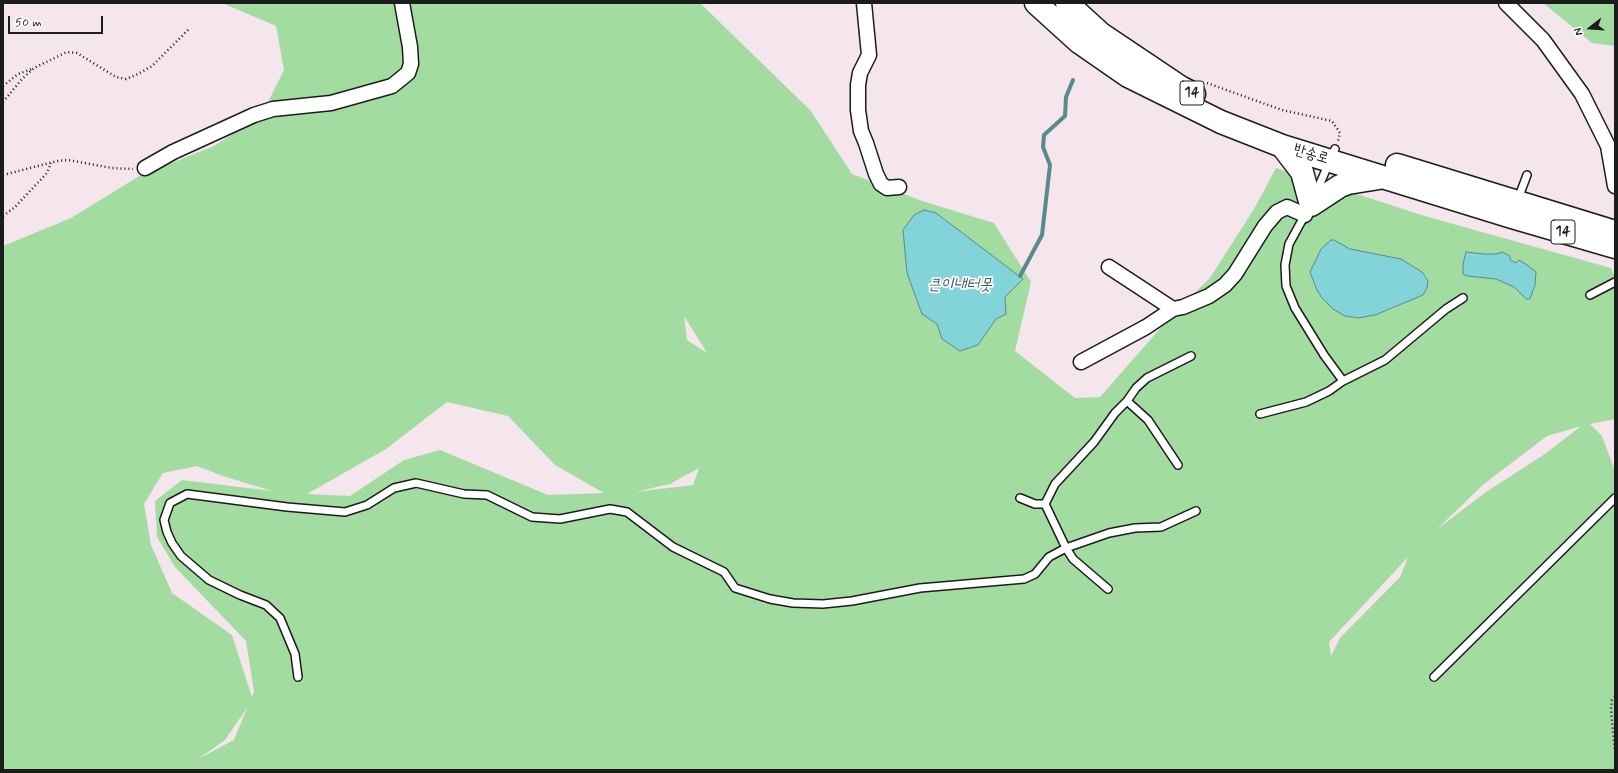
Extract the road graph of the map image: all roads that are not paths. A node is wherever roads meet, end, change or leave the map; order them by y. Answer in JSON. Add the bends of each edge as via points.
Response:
{"nodes":[{"id":1,"x":402,"y":3,"type":"edge"},
{"id":2,"x":864,"y":3,"type":"edge"},
{"id":3,"x":1036,"y":3,"type":"edge"},
{"id":4,"x":1067,"y":3,"type":"edge"},
{"id":5,"x":1506,"y":3,"type":"edge"},
{"id":6,"x":1282,"y":146,"type":"junction"},
{"id":7,"x":1333,"y":155,"type":"junction"},
{"id":8,"x":145,"y":168,"type":"road end"},
{"id":9,"x":1527,"y":175,"type":"dead end"},
{"id":10,"x":1385,"y":177,"type":"junction"},
{"id":11,"x":1615,"y":186,"type":"edge"},
{"id":12,"x":899,"y":187,"type":"dead end"},
{"id":13,"x":1518,"y":201,"type":"junction"},
{"id":14,"x":1308,"y":210,"type":"junction"},
{"id":15,"x":1615,"y":232,"type":"edge"},
{"id":16,"x":1615,"y":247,"type":"edge"},
{"id":17,"x":1109,"y":267,"type":"dead end"},
{"id":18,"x":1615,"y":282,"type":"edge"},
{"id":19,"x":1590,"y":295,"type":"dead end"},
{"id":20,"x":1463,"y":298,"type":"dead end"},
{"id":21,"x":1172,"y":309,"type":"junction"},
{"id":22,"x":1191,"y":356,"type":"dead end"},
{"id":23,"x":1081,"y":362,"type":"dead end"},
{"id":24,"x":1344,"y":381,"type":"junction"},
{"id":25,"x":1127,"y":401,"type":"junction"},
{"id":26,"x":1260,"y":414,"type":"dead end"},
{"id":27,"x":1178,"y":465,"type":"dead end"},
{"id":28,"x":1020,"y":498,"type":"dead end"},
{"id":29,"x":1615,"y":498,"type":"edge"},
{"id":30,"x":1045,"y":504,"type":"junction"},
{"id":31,"x":1196,"y":511,"type":"dead end"},
{"id":32,"x":1066,"y":548,"type":"junction"},
{"id":33,"x":1108,"y":588,"type":"dead end"},
{"id":34,"x":298,"y":677,"type":"dead end"},
{"id":35,"x":1434,"y":677,"type":"dead end"}],
"edges":[{"from":1,"to":8,"type":"street","via":[[411,64],[408,73],[392,86],[331,103],[273,109],[254,115],[173,152]]},
{"from":2,"to":12,"type":"street","via":[[870,55],[860,73],[858,85],[861,131],[880,184],[887,188]]},
{"from":3,"to":6,"type":"main road","name":"반송로","number":"14","via":[[1079,42],[1128,76],[1221,122]]},
{"from":4,"to":7,"type":"main road","name":"반송로","number":"14","via":[[1101,34],[1192,93],[1222,110]]},
{"from":5,"to":11,"type":"street","via":[[1543,40],[1582,94],[1608,146]]},
{"from":6,"to":7,"type":"main road","name":"반송로","number":"14"},
{"from":6,"to":14,"type":"main road","via":[[1302,172]]},
{"from":7,"to":10,"type":"main road","name":"반송로","number":"14"},
{"from":7,"to":13,"type":"main road","name":"반송로","number":"14","via":[[1396,165]]},
{"from":7,"to":14,"type":"lane"},
{"from":9,"to":13,"type":"lane"},
{"from":10,"to":14,"type":"main road","via":[[1340,186]]},
{"from":10,"to":16,"type":"main road","name":"반송로","number":"14"},
{"from":13,"to":15,"type":"main road","name":"반송로","number":"14"},
{"from":14,"to":21,"type":"street","via":[[1287,207],[1277,212],[1225,286],[1209,296]]},
{"from":14,"to":24,"type":"lane","via":[[1289,244],[1285,265],[1286,286],[1294,308]]},
{"from":17,"to":21,"type":"street"},
{"from":18,"to":19,"type":"lane"},
{"from":20,"to":24,"type":"lane","via":[[1385,360]]},
{"from":21,"to":23,"type":"street"},
{"from":22,"to":25,"type":"lane","via":[[1147,378]]},
{"from":24,"to":26,"type":"lane","via":[[1306,402]]},
{"from":25,"to":27,"type":"lane","via":[[1148,420]]},
{"from":25,"to":30,"type":"lane","via":[[1055,484]]},
{"from":28,"to":30,"type":"lane","via":[[1035,504]]},
{"from":29,"to":35,"type":"lane"},
{"from":30,"to":32,"type":"lane"},
{"from":31,"to":32,"type":"lane","via":[[1162,527],[1135,528],[1109,533]]},
{"from":32,"to":33,"type":"lane","via":[[1074,559]]},
{"from":32,"to":34,"type":"lane","via":[[1049,557],[1035,574],[1024,579],[920,588],[823,604],[792,603],[735,588],[724,572],[673,547],[626,512],[610,509],[560,519],[532,518],[487,495],[464,494],[416,483],[394,488],[367,504],[345,512],[187,494],[170,503],[164,520],[172,544],[181,556],[209,580],[266,605],[280,618],[295,654]]}]}
